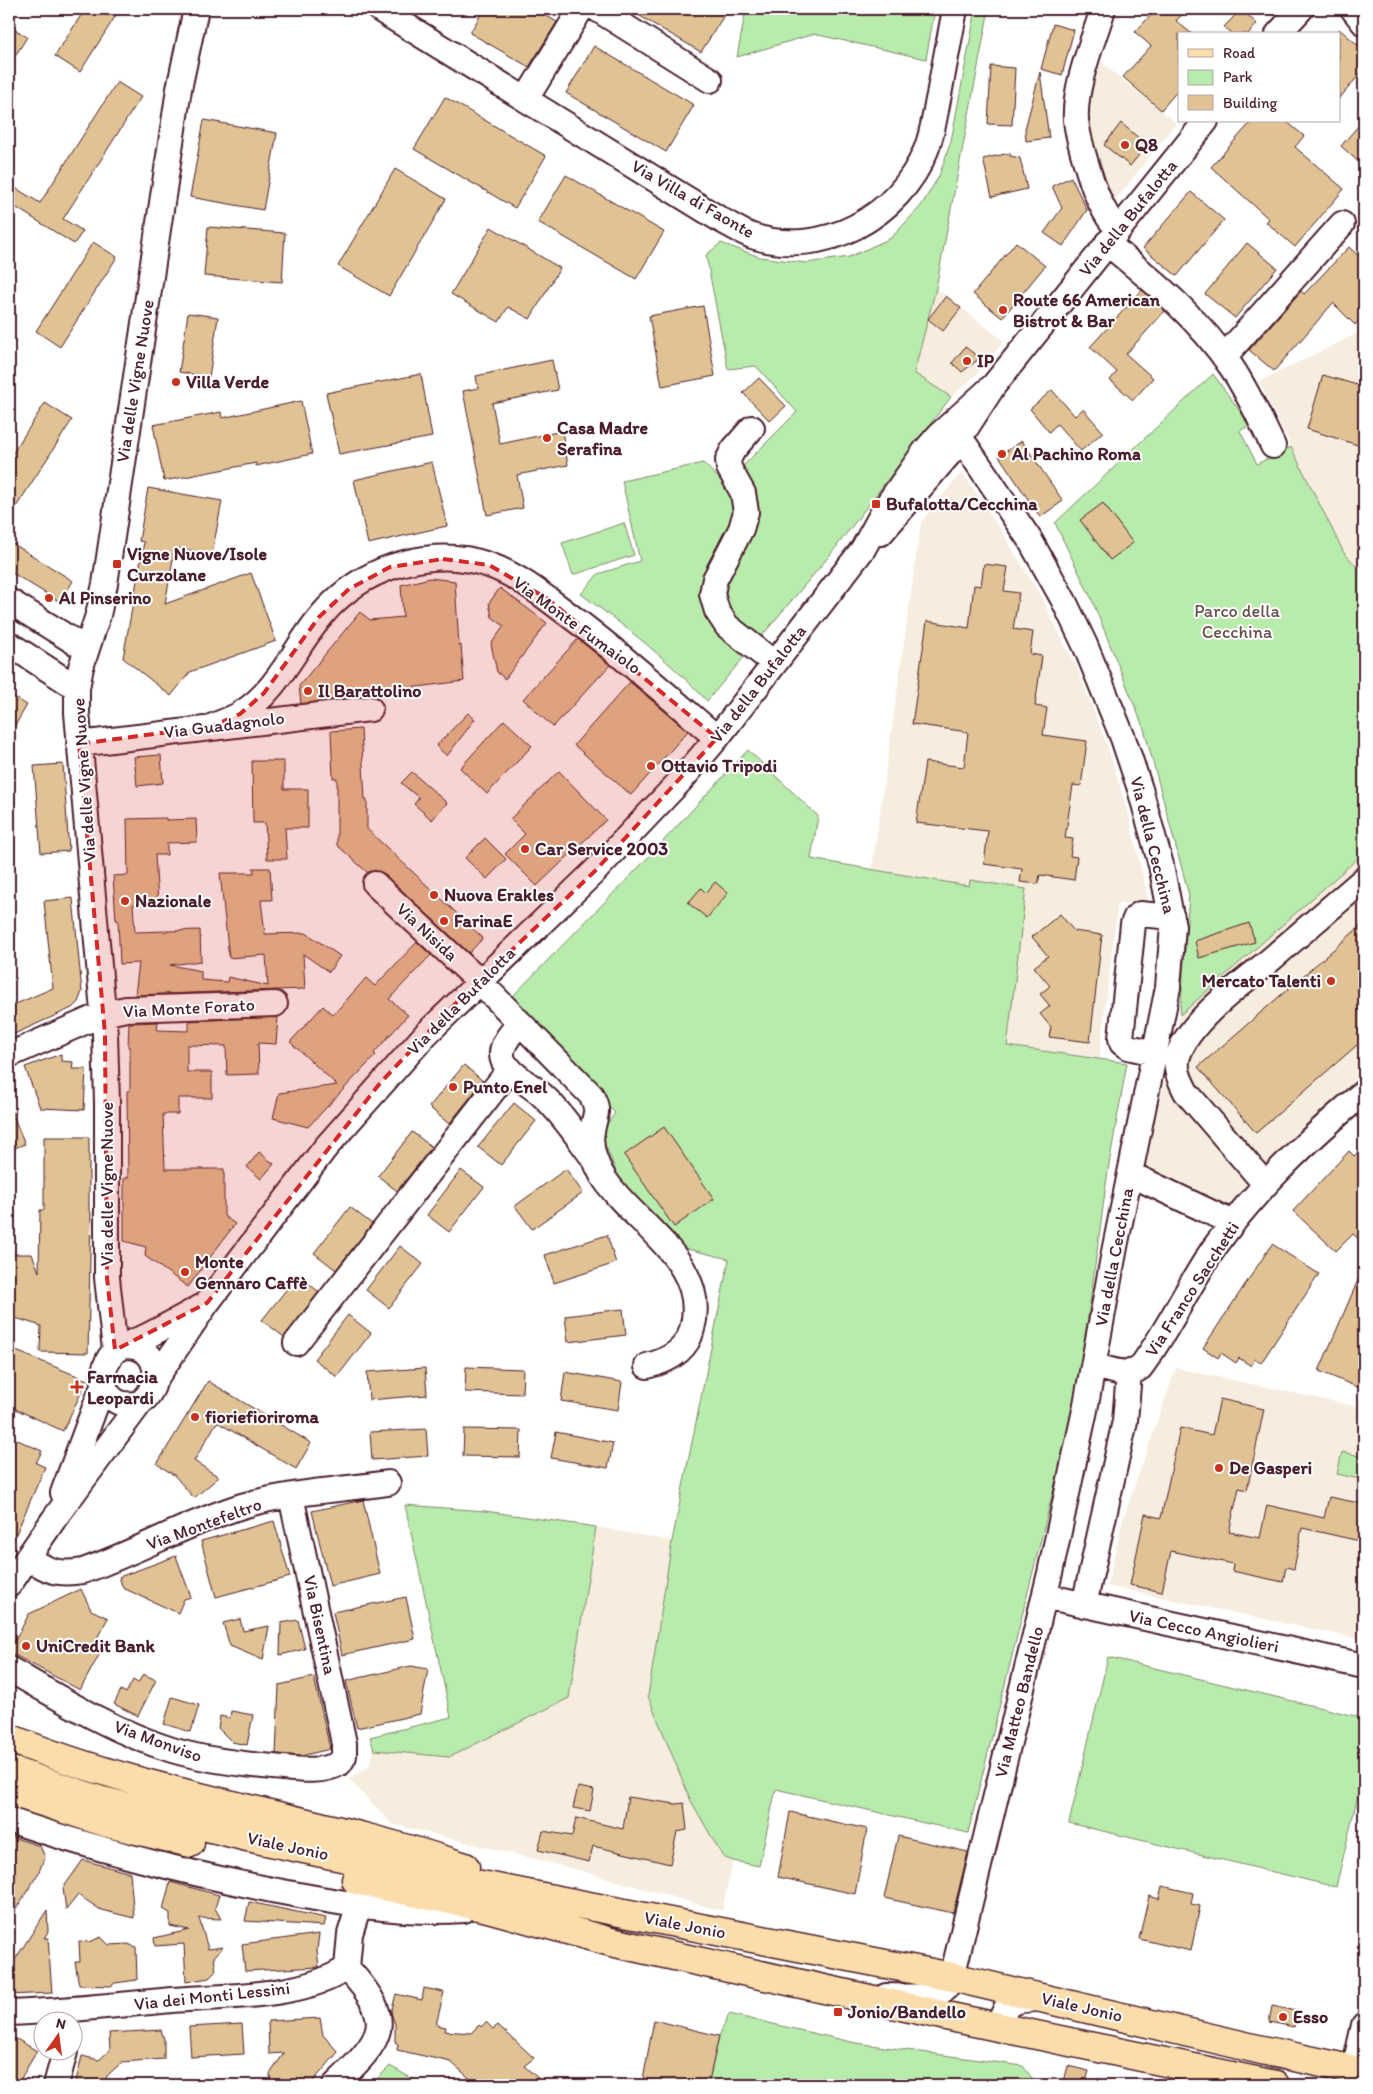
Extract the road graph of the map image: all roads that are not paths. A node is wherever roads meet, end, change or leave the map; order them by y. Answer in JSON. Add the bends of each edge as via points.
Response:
{"nodes":[{"id":1,"x":196,"y":9,"type":"edge"},
{"id":2,"x":379,"y":9,"type":"edge"},
{"id":3,"x":581,"y":9,"type":"edge"},
{"id":4,"x":597,"y":9,"type":"edge"},
{"id":5,"x":955,"y":9,"type":"edge"},
{"id":6,"x":1103,"y":9,"type":"edge"},
{"id":7,"x":1301,"y":9,"type":"edge"},
{"id":8,"x":1353,"y":9,"type":"edge"},
{"id":9,"x":1364,"y":23,"type":"edge"},
{"id":10,"x":1280,"y":32,"type":"edge"},
{"id":11,"x":710,"y":80,"type":"dead end"},
{"id":12,"x":526,"y":99,"type":"junction"},
{"id":13,"x":1205,"y":122,"type":"edge"},
{"id":14,"x":1342,"y":224,"type":"dead end"},
{"id":15,"x":1113,"y":236,"type":"junction"},
{"id":16,"x":1224,"y":357,"type":"junction"},
{"id":17,"x":752,"y":428,"type":"dead end"},
{"id":18,"x":956,"y":431,"type":"junction"},
{"id":19,"x":1273,"y":446,"type":"dead end"},
{"id":20,"x":9,"y":601,"type":"edge"},
{"id":21,"x":9,"y":644,"type":"edge"},
{"id":22,"x":86,"y":649,"type":"junction"},
{"id":23,"x":774,"y":663,"type":"junction"},
{"id":24,"x":77,"y":688,"type":"junction"},
{"id":25,"x":370,"y":709,"type":"dead end"},
{"id":26,"x":213,"y":726,"type":"junction"},
{"id":27,"x":717,"y":738,"type":"junction"},
{"id":28,"x":79,"y":744,"type":"junction"},
{"id":29,"x":1364,"y":879,"type":"edge"},
{"id":30,"x":374,"y":884,"type":"dead end"},
{"id":31,"x":1172,"y":917,"type":"junction"},
{"id":32,"x":479,"y":981,"type":"junction"},
{"id":33,"x":275,"y":1004,"type":"dead end"},
{"id":34,"x":103,"y":1014,"type":"junction"},
{"id":35,"x":520,"y":1023,"type":"junction"},
{"id":36,"x":550,"y":1053,"type":"junction"},
{"id":37,"x":1155,"y":1053,"type":"junction"},
{"id":38,"x":9,"y":1055,"type":"edge"},
{"id":39,"x":510,"y":1069,"type":"junction"},
{"id":40,"x":1364,"y":1092,"type":"edge"},
{"id":41,"x":544,"y":1097,"type":"junction"},
{"id":42,"x":596,"y":1162,"type":"junction"},
{"id":43,"x":1130,"y":1174,"type":"junction"},
{"id":44,"x":1265,"y":1184,"type":"junction"},
{"id":45,"x":1233,"y":1223,"type":"junction"},
{"id":46,"x":207,"y":1303,"type":"junction"},
{"id":47,"x":296,"y":1343,"type":"dead end"},
{"id":48,"x":120,"y":1348,"type":"junction"},
{"id":49,"x":1094,"y":1365,"type":"junction"},
{"id":50,"x":648,"y":1366,"type":"dead end"},
{"id":51,"x":1129,"y":1373,"type":"junction"},
{"id":52,"x":154,"y":1381,"type":"junction"},
{"id":53,"x":104,"y":1383,"type":"junction"},
{"id":54,"x":140,"y":1403,"type":"junction"},
{"id":55,"x":1081,"y":1425,"type":"joint"},
{"id":56,"x":388,"y":1483,"type":"dead end"},
{"id":57,"x":292,"y":1496,"type":"junction"},
{"id":58,"x":54,"y":1518,"type":"junction"},
{"id":59,"x":28,"y":1557,"type":"junction"},
{"id":60,"x":10,"y":1580,"type":"edge"},
{"id":61,"x":1045,"y":1596,"type":"junction"},
{"id":62,"x":1084,"y":1605,"type":"junction"},
{"id":63,"x":1364,"y":1666,"type":"edge"},
{"id":64,"x":9,"y":1669,"type":"edge"},
{"id":65,"x":9,"y":1738,"type":"edge"},
{"id":66,"x":344,"y":1756,"type":"joint"},
{"id":67,"x":9,"y":1770,"type":"edge"},
{"id":68,"x":9,"y":1791,"type":"edge"},
{"id":69,"x":9,"y":1820,"type":"edge"},
{"id":70,"x":570,"y":1903,"type":"junction"},
{"id":71,"x":359,"y":1905,"type":"junction"},
{"id":72,"x":488,"y":1908,"type":"junction"},
{"id":73,"x":347,"y":1968,"type":"junction"},
{"id":74,"x":952,"y":1977,"type":"junction"},
{"id":75,"x":854,"y":1996,"type":"junction"},
{"id":76,"x":1047,"y":1999,"type":"junction"},
{"id":77,"x":9,"y":2014,"type":"edge"},
{"id":78,"x":32,"y":2015,"type":"edge"},
{"id":79,"x":82,"y":2016,"type":"edge"},
{"id":80,"x":1364,"y":2025,"type":"edge"},
{"id":81,"x":1000,"y":2027,"type":"junction"},
{"id":82,"x":62,"y":2062,"type":"edge"},
{"id":83,"x":1359,"y":2071,"type":"edge"},
{"id":84,"x":56,"y":2085,"type":"edge"},
{"id":85,"x":335,"y":2085,"type":"edge"},
{"id":86,"x":1275,"y":2085,"type":"edge"}],
"edges":[{"from":1,"to":22,"type":"street","name":"Via delle Vigne Nuove","via":[[179,89],[105,584]]},
{"from":2,"to":12,"type":"street","name":"Via Villa di Faonte"},
{"from":3,"to":12,"type":"street"},
{"from":4,"to":11,"type":"street"},
{"from":5,"to":12,"type":"street","name":"Via Villa di Faonte","via":[[930,137],[916,170],[894,199],[872,218],[846,231],[814,240],[768,239],[736,228]]},
{"from":6,"to":15,"type":"street","via":[[1080,84],[1076,119],[1093,186]]},
{"from":7,"to":10,"type":"street"},
{"from":8,"to":9,"type":"street"},
{"from":13,"to":15,"type":"street","name":"Via della Bufalotta"},
{"from":14,"to":16,"type":"street"},
{"from":15,"to":16,"type":"street"},
{"from":15,"to":18,"type":"street","name":"Via della Bufalotta"},
{"from":16,"to":19,"type":"street","via":[[1246,391]]},
{"from":17,"to":23,"type":"street","via":[[728,460],[743,493],[746,512],[741,530],[715,579],[712,594],[717,611],[727,626]]},
{"from":18,"to":23,"type":"street","name":"Via della Bufalotta","via":[[929,445],[886,505],[863,549]]},
{"from":18,"to":31,"type":"street","name":"Via della Cecchina","via":[[1038,554],[1088,653],[1140,789]]},
{"from":20,"to":22,"type":"street"},
{"from":21,"to":24,"type":"street"},
{"from":22,"to":24,"type":"street","name":"Via delle Vigne Nuove"},
{"from":23,"to":27,"type":"street","name":"Via della Bufalotta"},
{"from":24,"to":28,"type":"street","name":"Via delle Vigne Nuove"},
{"from":25,"to":26,"type":"street","name":"Via Guadagnolo"},
{"from":26,"to":27,"type":"street","name":"Via Monte Fumaiolo","via":[[240,714],[256,701],[319,617],[356,584],[397,565],[422,560],[459,559],[500,570],[548,599]]},
{"from":26,"to":28,"type":"street","name":"Via Guadagnolo"},
{"from":27,"to":32,"type":"street","name":"Via della Bufalotta","via":[[595,870]]},
{"from":28,"to":34,"type":"street","name":"Via delle Vigne Nuove"},
{"from":29,"to":44,"type":"street","via":[[1211,1010],[1190,1034],[1179,1055],[1176,1066],[1186,1092]]},
{"from":30,"to":32,"type":"street","name":"Via Nisida"},
{"from":31,"to":37,"type":"street","name":"Via della Cecchina","via":[[1170,976]]},
{"from":31,"to":37,"type":"street","via":[[1140,914],[1133,924],[1121,1038],[1128,1047]]},
{"from":32,"to":35,"type":"street","name":"Via Nisida"},
{"from":32,"to":46,"type":"street","name":"Via della Bufalotta","via":[[388,1075],[326,1147]]},
{"from":33,"to":34,"type":"street","name":"Via Monte Forato","via":[[140,1008]]},
{"from":34,"to":38,"type":"street","name":"Via Monte Forato"},
{"from":34,"to":48,"type":"street","name":"Via delle Vigne Nuove","via":[[107,1102],[107,1278]]},
{"from":35,"to":36,"type":"street","name":"Via Nisida"},
{"from":35,"to":39,"type":"street","via":[[506,1040],[503,1050],[503,1060]]},
{"from":36,"to":41,"type":"street"},
{"from":36,"to":42,"type":"street","name":"Via Nisida","via":[[591,1095],[597,1106],[592,1131]]},
{"from":37,"to":43,"type":"street","name":"Via della Cecchina"},
{"from":39,"to":41,"type":"street"},
{"from":39,"to":47,"type":"street"},
{"from":40,"to":44,"type":"street","name":"Via Franco Sacchetti"},
{"from":41,"to":42,"type":"street","via":[[561,1114]]},
{"from":42,"to":50,"type":"street","via":[[615,1192],[675,1256],[694,1297],[696,1315],[684,1347],[671,1357]]},
{"from":43,"to":45,"type":"street"},
{"from":43,"to":49,"type":"street","name":"Via della Cecchina"},
{"from":44,"to":45,"type":"street","name":"Via Franco Sacchetti"},
{"from":45,"to":51,"type":"street","name":"Via Franco Sacchetti","via":[[1200,1269],[1148,1358],[1140,1368]]},
{"from":46,"to":48,"type":"street"},
{"from":46,"to":52,"type":"street","name":"Via della Bufalotta"},
{"from":48,"to":52,"type":"street","via":[[143,1350],[155,1367]]},
{"from":48,"to":53,"type":"street","via":[[106,1367]]},
{"from":49,"to":51,"type":"street"},
{"from":49,"to":55,"type":"street","name":"Via della Cecchina"},
{"from":51,"to":62,"type":"street","via":[[1125,1421]]},
{"from":52,"to":54,"type":"street","via":[[148,1396]]},
{"from":53,"to":54,"type":"street","via":[[113,1400],[125,1405]]},
{"from":53,"to":58,"type":"street"},
{"from":54,"to":58,"type":"street"},
{"from":55,"to":61,"type":"street","name":"Via Matteo Bandello"},
{"from":56,"to":57,"type":"street","name":"Via Montefeltro"},
{"from":57,"to":59,"type":"street","name":"Via Montefeltro","via":[[240,1507],[83,1571],[50,1572]]},
{"from":57,"to":66,"type":"street","name":"Via Bisentina","via":[[344,1743]]},
{"from":58,"to":59,"type":"street"},
{"from":59,"to":60,"type":"street"},
{"from":61,"to":62,"type":"street","name":"Via Cecco Angiolieri"},
{"from":61,"to":74,"type":"street","name":"Via Matteo Bandello"},
{"from":62,"to":63,"type":"street","name":"Via Cecco Angiolieri"},
{"from":64,"to":66,"type":"street","name":"Via Monviso","via":[[101,1720],[183,1753],[229,1763],[315,1770],[337,1765]]},
{"from":65,"to":70,"type":"main road","via":[[129,1779],[404,1848]]},
{"from":67,"to":70,"type":"main road","name":"Viale Jonio","via":[[82,1795],[208,1828]]},
{"from":68,"to":72,"type":"main road","name":"Viale Jonio","via":[[138,1831]]},
{"from":69,"to":71,"type":"street","via":[[175,1869],[309,1898]]},
{"from":70,"to":74,"type":"main road","name":"Viale Jonio"},
{"from":71,"to":72,"type":"street","via":[[439,1910]]},
{"from":71,"to":73,"type":"street","via":[[350,1934]]},
{"from":72,"to":75,"type":"main road","name":"Viale Jonio","via":[[611,1942]]},
{"from":73,"to":79,"type":"street","name":"Via dei Monti Lessini","via":[[320,1982],[289,1989]]},
{"from":73,"to":85,"type":"street","via":[[367,1992],[380,2023],[372,2044]]},
{"from":74,"to":75,"type":"street","via":[[942,1991],[932,1994]]},
{"from":74,"to":76,"type":"main road","name":"Viale Jonio"},
{"from":75,"to":81,"type":"main road","name":"Viale Jonio"},
{"from":76,"to":81,"type":"street","via":[[1019,2000],[1009,2004],[1003,2012]]},
{"from":76,"to":83,"type":"main road","name":"Viale Jonio"},
{"from":77,"to":78,"type":"street","name":"Via dei Monti Lessini"},
{"from":80,"to":83,"type":"street"},
{"from":81,"to":86,"type":"main road","name":"Viale Jonio"},
{"from":82,"to":84,"type":"street"}]}
